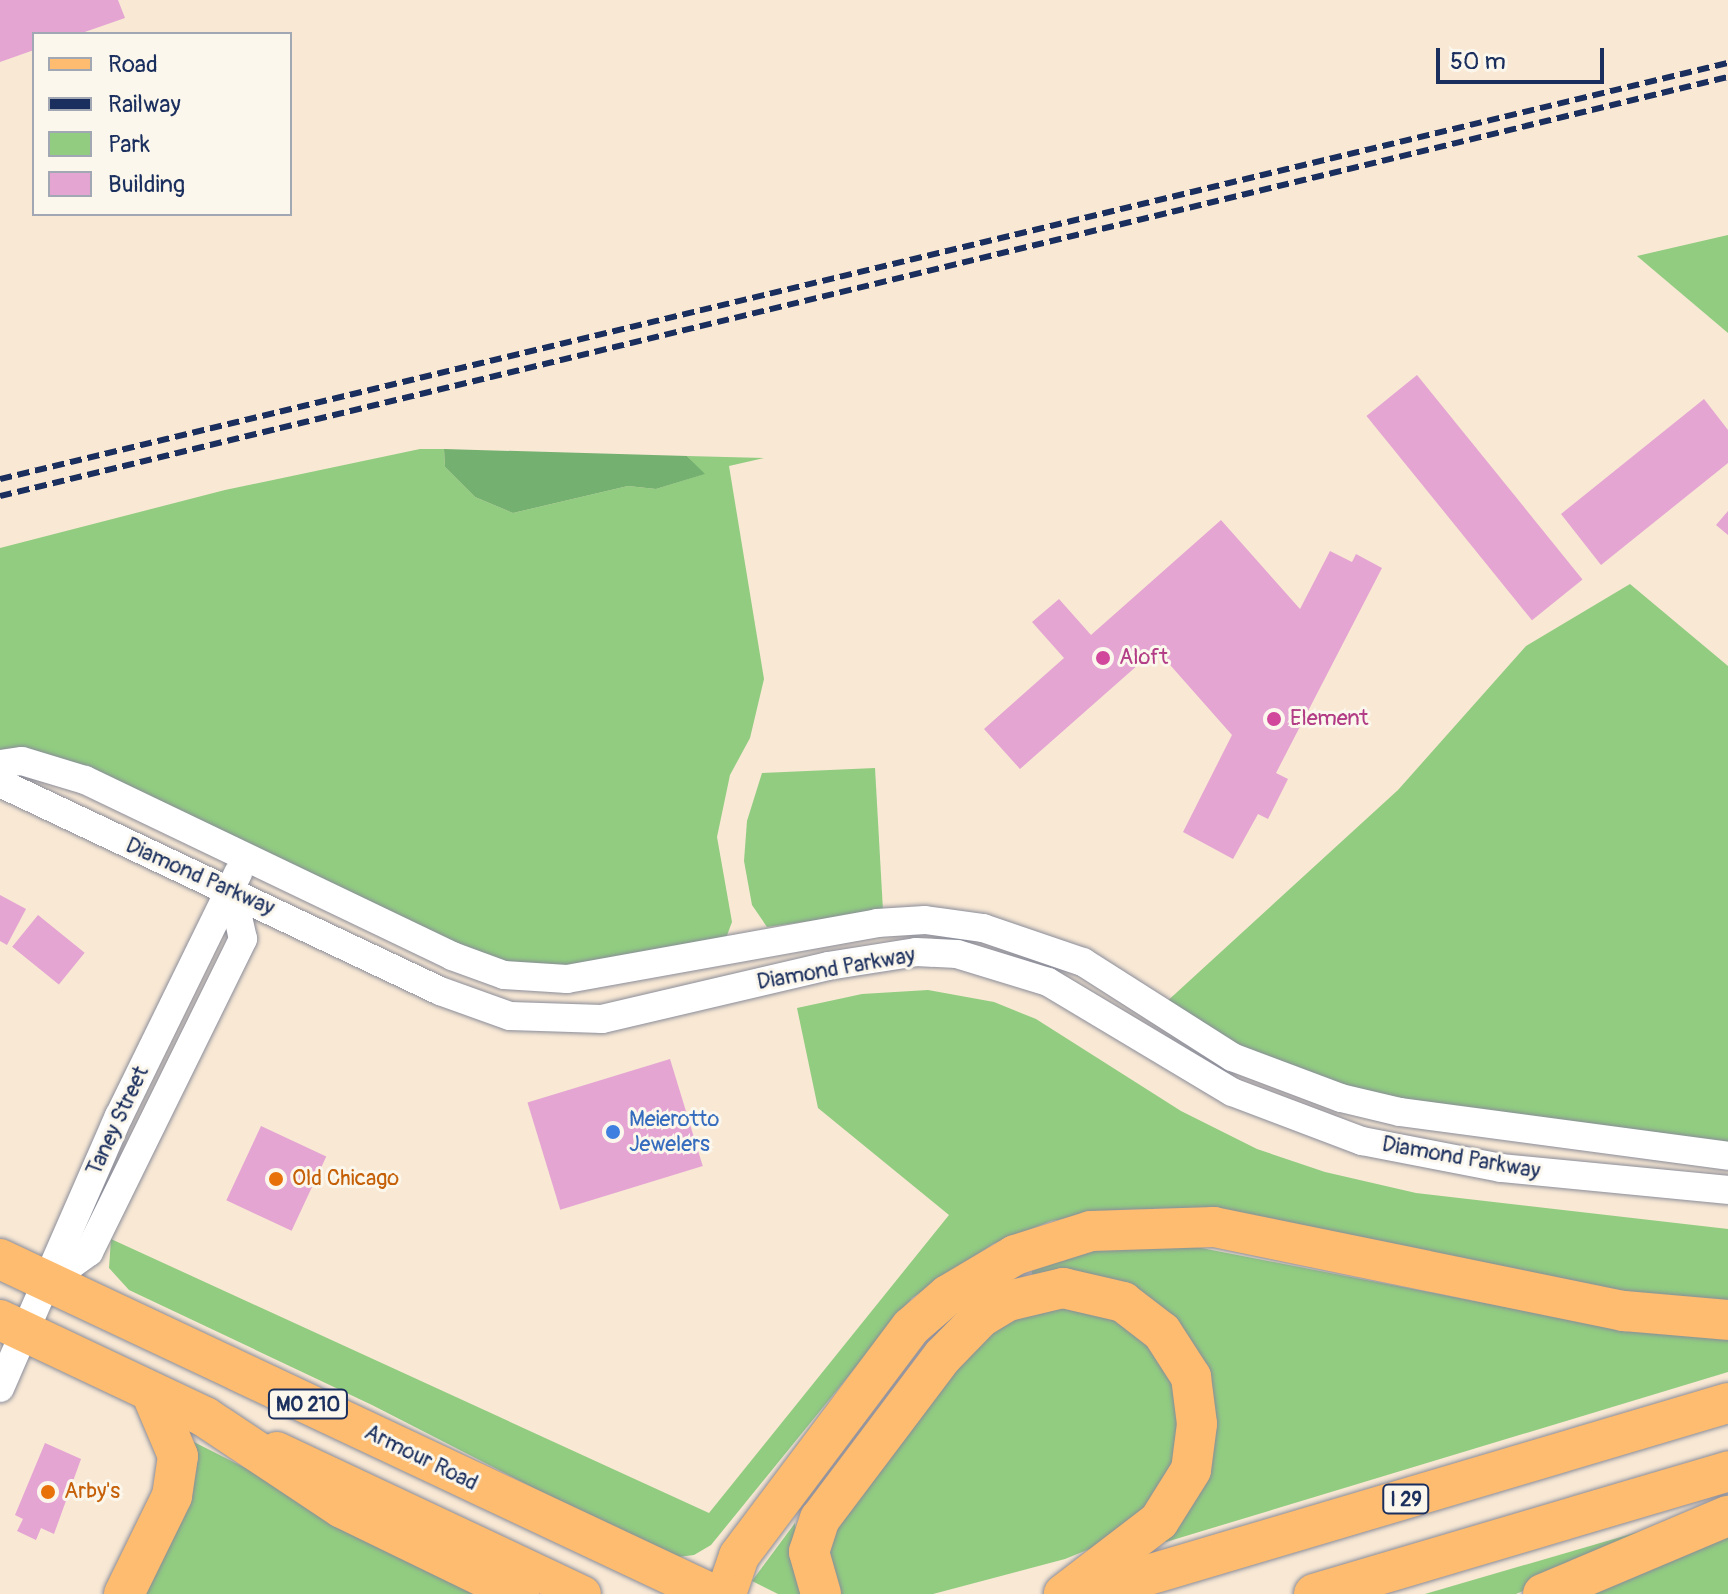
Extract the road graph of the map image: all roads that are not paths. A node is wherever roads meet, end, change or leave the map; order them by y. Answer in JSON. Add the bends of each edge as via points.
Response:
{"nodes":[{"id":1,"x":0,"y":764,"type":"edge"},
{"id":2,"x":0,"y":783,"type":"edge"},
{"id":3,"x":244,"y":858,"type":"junction"},
{"id":4,"x":232,"y":891,"type":"junction"},
{"id":5,"x":1728,"y":1156,"type":"edge"},
{"id":6,"x":1728,"y":1190,"type":"edge"},
{"id":7,"x":0,"y":1259,"type":"edge"},
{"id":8,"x":50,"y":1281,"type":"junction"},
{"id":9,"x":1728,"y":1320,"type":"edge"},
{"id":10,"x":14,"y":1327,"type":"edge"},
{"id":11,"x":0,"y":1388,"type":"edge"},
{"id":12,"x":151,"y":1392,"type":"junction"},
{"id":13,"x":1728,"y":1403,"type":"edge"},
{"id":14,"x":205,"y":1417,"type":"junction"},
{"id":15,"x":1728,"y":1471,"type":"edge"},
{"id":16,"x":1728,"y":1516,"type":"edge"},
{"id":17,"x":124,"y":1594,"type":"edge"},
{"id":18,"x":519,"y":1594,"type":"edge"},
{"id":19,"x":583,"y":1594,"type":"edge"},
{"id":20,"x":712,"y":1594,"type":"edge"},
{"id":21,"x":726,"y":1594,"type":"edge"},
{"id":22,"x":821,"y":1594,"type":"edge"},
{"id":23,"x":1064,"y":1594,"type":"edge"},
{"id":24,"x":1083,"y":1594,"type":"edge"},
{"id":25,"x":1314,"y":1594,"type":"edge"},
{"id":26,"x":1543,"y":1594,"type":"edge"}],
"edges":[{"from":1,"to":3,"type":"street","name":"Diamond Parkway","via":[[22,761],[85,780]]},
{"from":2,"to":4,"type":"street","name":"Diamond Parkway"},
{"from":3,"to":4,"type":"street","name":"Taney Street"},
{"from":3,"to":5,"type":"street","name":"Diamond Parkway","via":[[452,956],[504,975],[543,981],[877,923],[925,920],[983,928],[1083,962],[1222,1051],[1341,1098],[1400,1112]]},
{"from":4,"to":6,"type":"street","name":"Diamond Parkway","via":[[477,1006],[541,1021],[602,1019],[877,957],[957,954],[1008,966],[1059,987],[1220,1085],[1362,1141],[1501,1168]]},
{"from":4,"to":8,"type":"street","name":"Taney Street","via":[[119,1116]]},
{"from":7,"to":8,"type":"highway","name":"Armour Road","number":"MO 210"},
{"from":8,"to":10,"type":"street","name":"Taney Street"},
{"from":8,"to":20,"type":"highway","name":"Armour Road","number":"MO 210"},
{"from":9,"to":21,"type":"highway","via":[[1624,1311],[1214,1227],[1091,1231],[1015,1255],[948,1295],[911,1327],[739,1556]]},
{"from":10,"to":11,"type":"street","name":"Taney Street"},
{"from":10,"to":12,"type":"highway","number":"MO 210"},
{"from":12,"to":14,"type":"highway","number":"MO 210"},
{"from":12,"to":17,"type":"highway","via":[[173,1435],[176,1469],[172,1496]]},
{"from":13,"to":24,"type":"highway","number":"I 29"},
{"from":14,"to":18,"type":"highway","via":[[342,1508]]},
{"from":14,"to":19,"type":"main road","number":"MO 210"},
{"from":15,"to":25,"type":"highway"},
{"from":16,"to":26,"type":"highway"},
{"from":22,"to":23,"type":"highway","via":[[809,1552],[820,1519],[943,1356],[981,1317],[1008,1301],[1063,1288],[1123,1302],[1162,1332],[1191,1377],[1197,1424],[1191,1470],[1159,1521]]}]}
